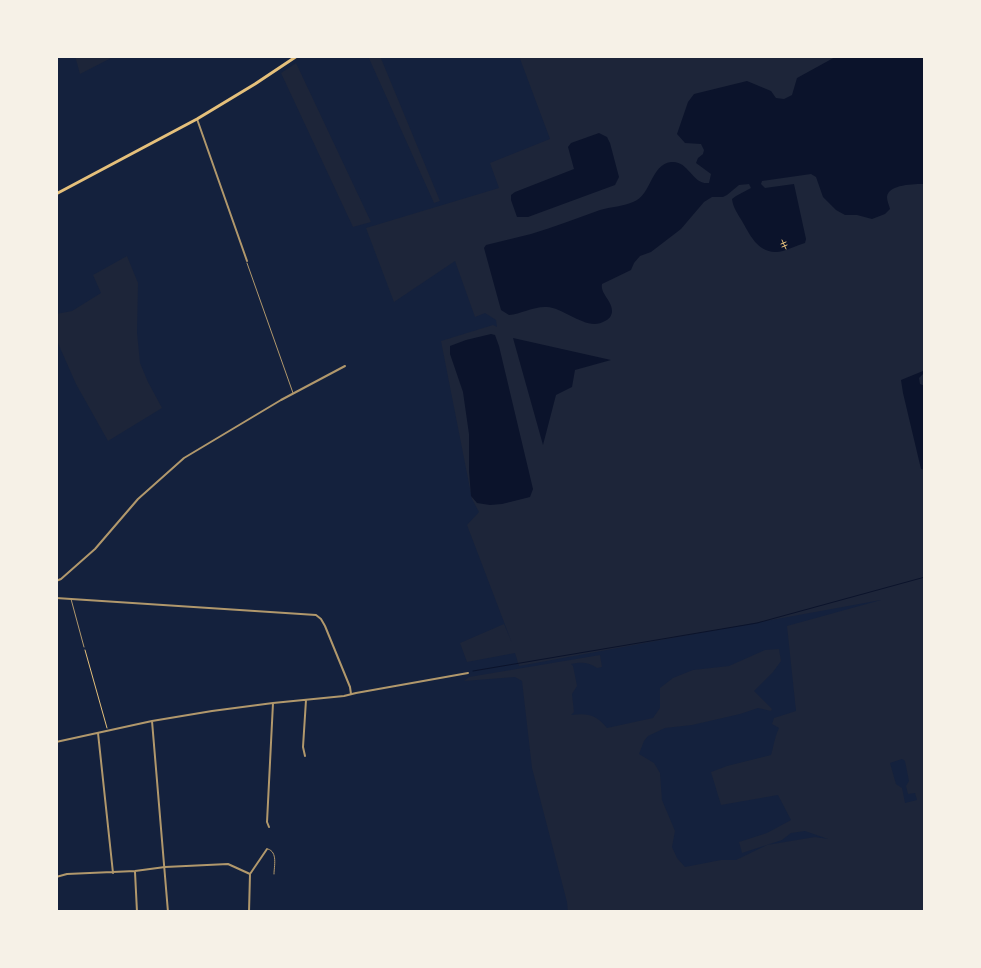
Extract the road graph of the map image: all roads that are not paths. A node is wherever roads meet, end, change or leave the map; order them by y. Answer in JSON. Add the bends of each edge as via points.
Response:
{"nodes":[{"id":1,"x":297,"y":56,"type":"edge"},
{"id":2,"x":197,"y":119,"type":"junction"},
{"id":3,"x":56,"y":194,"type":"edge"},
{"id":4,"x":247,"y":261,"type":"joint"},
{"id":5,"x":344,"y":366,"type":"dead end"},
{"id":6,"x":294,"y":394,"type":"junction"},
{"id":7,"x":56,"y":581,"type":"edge"},
{"id":8,"x":56,"y":598,"type":"edge"},
{"id":9,"x":71,"y":599,"type":"junction"},
{"id":10,"x":84,"y":646,"type":"road end"},
{"id":11,"x":468,"y":674,"type":"dead end"},
{"id":12,"x":351,"y":694,"type":"junction"},
{"id":13,"x":306,"y":700,"type":"junction"},
{"id":14,"x":273,"y":703,"type":"junction"},
{"id":15,"x":152,"y":721,"type":"junction"},
{"id":16,"x":98,"y":733,"type":"junction"},
{"id":17,"x":56,"y":742,"type":"edge"},
{"id":18,"x":306,"y":756,"type":"dead end"},
{"id":19,"x":269,"y":827,"type":"dead end"},
{"id":20,"x":267,"y":849,"type":"joint"},
{"id":21,"x":165,"y":867,"type":"junction"},
{"id":22,"x":135,"y":871,"type":"junction"},
{"id":23,"x":113,"y":873,"type":"junction"},
{"id":24,"x":250,"y":874,"type":"junction"},
{"id":25,"x":274,"y":874,"type":"dead end"},
{"id":26,"x":56,"y":877,"type":"edge"},
{"id":27,"x":137,"y":912,"type":"edge"},
{"id":28,"x":168,"y":912,"type":"edge"},
{"id":29,"x":249,"y":912,"type":"edge"}],
"edges":[{"from":1,"to":2,"type":"main road"},
{"from":2,"to":3,"type":"main road"},
{"from":2,"to":4,"type":"street"},
{"from":4,"to":6,"type":"lane"},
{"from":5,"to":6,"type":"street"},
{"from":6,"to":7,"type":"street","via":[[184,458],[138,499],[95,549]]},
{"from":8,"to":9,"type":"street"},
{"from":9,"to":10,"type":"lane"},
{"from":9,"to":12,"type":"street","via":[[316,615],[325,626]]},
{"from":11,"to":12,"type":"street"},
{"from":12,"to":13,"type":"street"},
{"from":13,"to":14,"type":"street"},
{"from":13,"to":18,"type":"street","via":[[303,748]]},
{"from":14,"to":15,"type":"street"},
{"from":14,"to":19,"type":"street"},
{"from":15,"to":16,"type":"street"},
{"from":15,"to":21,"type":"street"},
{"from":16,"to":17,"type":"street"},
{"from":16,"to":23,"type":"street"},
{"from":20,"to":24,"type":"street"},
{"from":20,"to":25,"type":"lane","via":[[275,854]]},
{"from":21,"to":22,"type":"street"},
{"from":21,"to":24,"type":"street","via":[[228,864]]},
{"from":21,"to":28,"type":"street"},
{"from":22,"to":23,"type":"street"},
{"from":22,"to":27,"type":"street"},
{"from":23,"to":26,"type":"street"},
{"from":24,"to":29,"type":"street"}]}
